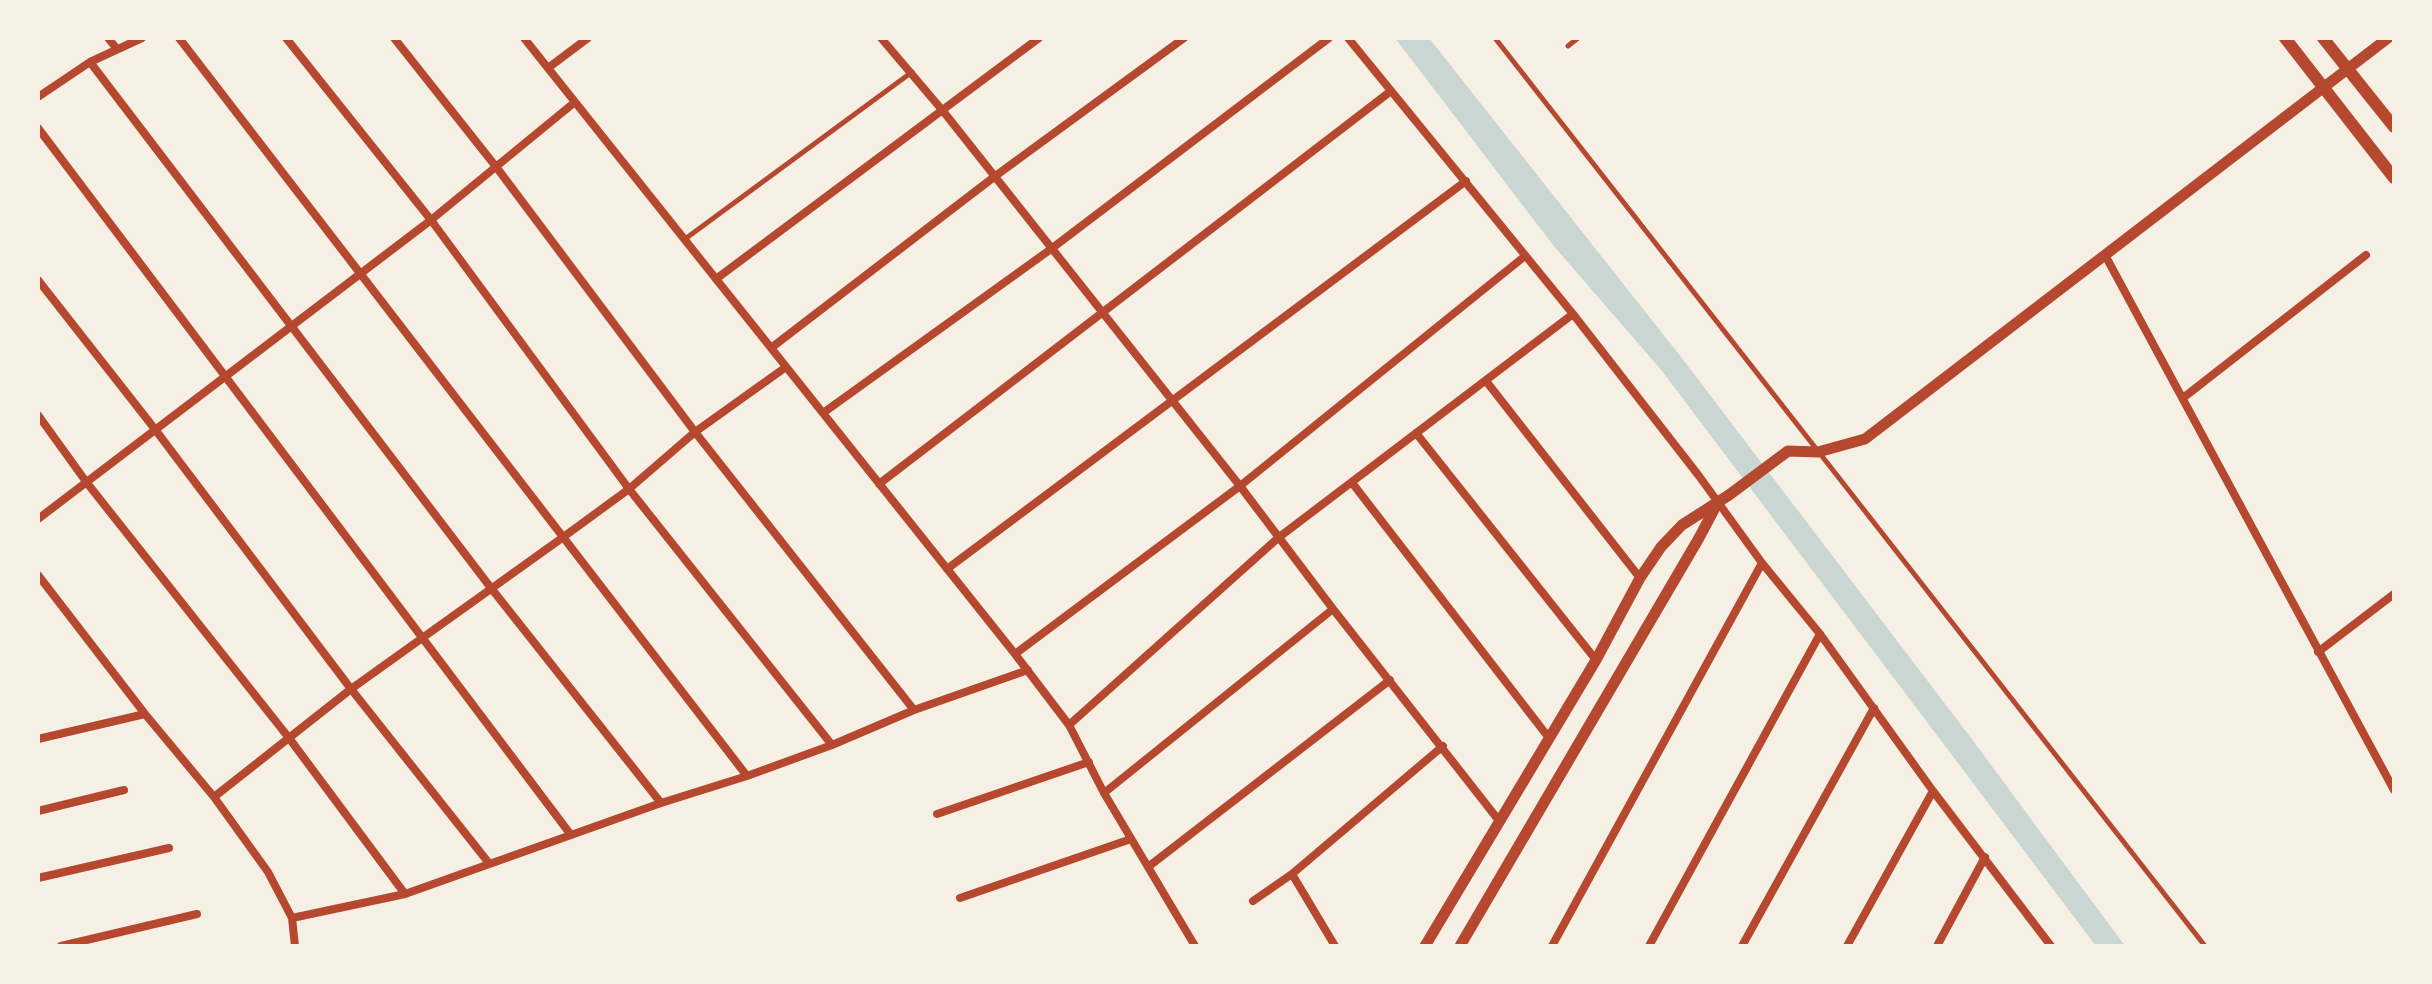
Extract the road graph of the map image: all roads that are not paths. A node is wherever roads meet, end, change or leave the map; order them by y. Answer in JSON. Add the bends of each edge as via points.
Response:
{"nodes":[{"id":1,"x":108,"y":38,"type":"edge"},
{"id":2,"x":142,"y":38,"type":"edge"},
{"id":3,"x":179,"y":38,"type":"edge"},
{"id":4,"x":286,"y":38,"type":"edge"},
{"id":5,"x":394,"y":38,"type":"edge"},
{"id":6,"x":524,"y":38,"type":"edge"},
{"id":7,"x":588,"y":38,"type":"edge"},
{"id":8,"x":1039,"y":38,"type":"edge"},
{"id":9,"x":1184,"y":38,"type":"edge"},
{"id":10,"x":1329,"y":38,"type":"edge"},
{"id":11,"x":1348,"y":38,"type":"edge"},
{"id":12,"x":1495,"y":38,"type":"edge"},
{"id":13,"x":1578,"y":38,"type":"edge"},
{"id":14,"x":2285,"y":38,"type":"edge"},
{"id":15,"x":2323,"y":38,"type":"edge"},
{"id":16,"x":2388,"y":38,"type":"edge"},
{"id":17,"x":885,"y":39,"type":"edge"},
{"id":18,"x":1568,"y":46,"type":"dead end"},
{"id":19,"x":117,"y":49,"type":"junction"},
{"id":20,"x":90,"y":62,"type":"junction"},
{"id":21,"x":548,"y":68,"type":"junction"},
{"id":22,"x":2348,"y":69,"type":"junction"},
{"id":23,"x":912,"y":72,"type":"junction"},
{"id":24,"x":2323,"y":89,"type":"junction"},
{"id":25,"x":1391,"y":91,"type":"junction"},
{"id":26,"x":38,"y":97,"type":"edge"},
{"id":27,"x":575,"y":102,"type":"junction"},
{"id":28,"x":943,"y":111,"type":"junction"},
{"id":29,"x":2394,"y":127,"type":"edge"},
{"id":30,"x":38,"y":128,"type":"edge"},
{"id":31,"x":497,"y":168,"type":"junction"},
{"id":32,"x":994,"y":177,"type":"junction"},
{"id":33,"x":2394,"y":178,"type":"edge"},
{"id":34,"x":1466,"y":181,"type":"junction"},
{"id":35,"x":431,"y":220,"type":"junction"},
{"id":36,"x":684,"y":239,"type":"junction"},
{"id":37,"x":1051,"y":249,"type":"junction"},
{"id":38,"x":2105,"y":255,"type":"junction"},
{"id":39,"x":2366,"y":255,"type":"dead end"},
{"id":40,"x":1525,"y":256,"type":"junction"},
{"id":41,"x":361,"y":274,"type":"junction"},
{"id":42,"x":716,"y":279,"type":"junction"},
{"id":43,"x":38,"y":280,"type":"edge"},
{"id":44,"x":1103,"y":314,"type":"junction"},
{"id":45,"x":1573,"y":314,"type":"junction"},
{"id":46,"x":293,"y":327,"type":"junction"},
{"id":47,"x":771,"y":348,"type":"junction"},
{"id":48,"x":786,"y":367,"type":"junction"},
{"id":49,"x":223,"y":376,"type":"junction"},
{"id":50,"x":1486,"y":381,"type":"junction"},
{"id":51,"x":2183,"y":398,"type":"junction"},
{"id":52,"x":1173,"y":401,"type":"junction"},
{"id":53,"x":823,"y":413,"type":"junction"},
{"id":54,"x":38,"y":415,"type":"edge"},
{"id":55,"x":154,"y":428,"type":"junction"},
{"id":56,"x":695,"y":432,"type":"junction"},
{"id":57,"x":1416,"y":433,"type":"junction"},
{"id":58,"x":1818,"y":452,"type":"junction"},
{"id":59,"x":87,"y":483,"type":"junction"},
{"id":60,"x":879,"y":484,"type":"junction"},
{"id":61,"x":1353,"y":484,"type":"junction"},
{"id":62,"x":1240,"y":486,"type":"junction"},
{"id":63,"x":629,"y":489,"type":"junction"},
{"id":64,"x":1718,"y":502,"type":"junction"},
{"id":65,"x":38,"y":519,"type":"edge"},
{"id":66,"x":562,"y":538,"type":"junction"},
{"id":67,"x":1278,"y":538,"type":"junction"},
{"id":68,"x":1762,"y":563,"type":"junction"},
{"id":69,"x":947,"y":569,"type":"junction"},
{"id":70,"x":38,"y":575,"type":"edge"},
{"id":71,"x":1640,"y":578,"type":"junction"},
{"id":72,"x":491,"y":588,"type":"junction"},
{"id":73,"x":2394,"y":594,"type":"edge"},
{"id":74,"x":1333,"y":609,"type":"junction"},
{"id":75,"x":1820,"y":634,"type":"junction"},
{"id":76,"x":422,"y":638,"type":"junction"},
{"id":77,"x":2318,"y":652,"type":"junction"},
{"id":78,"x":1015,"y":654,"type":"junction"},
{"id":79,"x":1596,"y":660,"type":"junction"},
{"id":80,"x":1028,"y":670,"type":"junction"},
{"id":81,"x":1390,"y":680,"type":"junction"},
{"id":82,"x":351,"y":689,"type":"junction"},
{"id":83,"x":1874,"y":708,"type":"junction"},
{"id":84,"x":914,"y":710,"type":"junction"},
{"id":85,"x":145,"y":714,"type":"junction"},
{"id":86,"x":1069,"y":725,"type":"junction"},
{"id":87,"x":289,"y":738,"type":"junction"},
{"id":88,"x":1549,"y":738,"type":"junction"},
{"id":89,"x":38,"y":739,"type":"edge"},
{"id":90,"x":832,"y":745,"type":"junction"},
{"id":91,"x":1443,"y":746,"type":"junction"},
{"id":92,"x":1089,"y":762,"type":"junction"},
{"id":93,"x":747,"y":776,"type":"junction"},
{"id":94,"x":124,"y":790,"type":"dead end"},
{"id":95,"x":2394,"y":790,"type":"edge"},
{"id":96,"x":1933,"y":791,"type":"junction"},
{"id":97,"x":1104,"y":793,"type":"junction"},
{"id":98,"x":214,"y":797,"type":"junction"},
{"id":99,"x":661,"y":803,"type":"junction"},
{"id":100,"x":38,"y":811,"type":"edge"},
{"id":101,"x":937,"y":814,"type":"dead end"},
{"id":102,"x":1500,"y":822,"type":"junction"},
{"id":103,"x":571,"y":835,"type":"junction"},
{"id":104,"x":1131,"y":839,"type":"junction"},
{"id":105,"x":169,"y":848,"type":"dead end"},
{"id":106,"x":1985,"y":857,"type":"junction"},
{"id":107,"x":488,"y":862,"type":"junction"},
{"id":108,"x":1148,"y":867,"type":"junction"},
{"id":109,"x":1292,"y":874,"type":"junction"},
{"id":110,"x":38,"y":878,"type":"edge"},
{"id":111,"x":405,"y":894,"type":"junction"},
{"id":112,"x":960,"y":898,"type":"dead end"},
{"id":113,"x":1253,"y":901,"type":"dead end"},
{"id":114,"x":197,"y":914,"type":"dead end"},
{"id":115,"x":292,"y":918,"type":"junction"},
{"id":116,"x":61,"y":946,"type":"edge"},
{"id":117,"x":295,"y":946,"type":"edge"},
{"id":118,"x":1195,"y":946,"type":"edge"},
{"id":119,"x":1335,"y":946,"type":"edge"},
{"id":120,"x":1425,"y":946,"type":"edge"},
{"id":121,"x":1460,"y":946,"type":"edge"},
{"id":122,"x":1552,"y":946,"type":"edge"},
{"id":123,"x":1649,"y":946,"type":"edge"},
{"id":124,"x":1742,"y":946,"type":"edge"},
{"id":125,"x":1847,"y":946,"type":"edge"},
{"id":126,"x":1937,"y":946,"type":"edge"},
{"id":127,"x":2051,"y":946,"type":"edge"},
{"id":128,"x":2205,"y":946,"type":"edge"}],
"edges":[{"from":1,"to":19,"type":"street"},
{"from":2,"to":19,"type":"street"},
{"from":3,"to":41,"type":"street"},
{"from":4,"to":35,"type":"street"},
{"from":5,"to":31,"type":"street"},
{"from":6,"to":21,"type":"street"},
{"from":7,"to":21,"type":"street"},
{"from":8,"to":28,"type":"street"},
{"from":9,"to":32,"type":"street"},
{"from":10,"to":37,"type":"street"},
{"from":11,"to":25,"type":"street"},
{"from":12,"to":58,"type":"lane"},
{"from":13,"to":18,"type":"lane"},
{"from":14,"to":24,"type":"main road"},
{"from":15,"to":22,"type":"main road"},
{"from":16,"to":22,"type":"street"},
{"from":17,"to":23,"type":"street"},
{"from":19,"to":20,"type":"street"},
{"from":20,"to":26,"type":"street"},
{"from":20,"to":46,"type":"street"},
{"from":21,"to":27,"type":"street"},
{"from":22,"to":24,"type":"street"},
{"from":22,"to":29,"type":"main road"},
{"from":23,"to":28,"type":"street"},
{"from":23,"to":36,"type":"lane"},
{"from":24,"to":33,"type":"main road"},
{"from":24,"to":38,"type":"street"},
{"from":25,"to":34,"type":"street"},
{"from":25,"to":44,"type":"street"},
{"from":27,"to":31,"type":"street"},
{"from":27,"to":36,"type":"street"},
{"from":28,"to":32,"type":"street"},
{"from":28,"to":42,"type":"street"},
{"from":30,"to":49,"type":"street"},
{"from":31,"to":35,"type":"street"},
{"from":31,"to":56,"type":"street"},
{"from":32,"to":37,"type":"street"},
{"from":32,"to":47,"type":"street"},
{"from":34,"to":40,"type":"street"},
{"from":34,"to":52,"type":"street"},
{"from":35,"to":41,"type":"street"},
{"from":35,"to":63,"type":"street"},
{"from":36,"to":42,"type":"street"},
{"from":37,"to":44,"type":"street"},
{"from":37,"to":53,"type":"street"},
{"from":38,"to":51,"type":"street"},
{"from":38,"to":58,"type":"street","via":[[1865,439]]},
{"from":39,"to":51,"type":"street"},
{"from":40,"to":45,"type":"street"},
{"from":40,"to":62,"type":"street"},
{"from":41,"to":46,"type":"street"},
{"from":41,"to":66,"type":"street"},
{"from":42,"to":47,"type":"street"},
{"from":43,"to":55,"type":"street"},
{"from":44,"to":52,"type":"street"},
{"from":44,"to":60,"type":"street"},
{"from":45,"to":50,"type":"street"},
{"from":45,"to":64,"type":"street"},
{"from":46,"to":49,"type":"street"},
{"from":46,"to":72,"type":"street"},
{"from":47,"to":48,"type":"street"},
{"from":48,"to":53,"type":"street"},
{"from":48,"to":56,"type":"street"},
{"from":49,"to":55,"type":"street"},
{"from":49,"to":76,"type":"street"},
{"from":50,"to":57,"type":"street"},
{"from":50,"to":71,"type":"street"},
{"from":51,"to":77,"type":"street"},
{"from":52,"to":62,"type":"street"},
{"from":52,"to":69,"type":"street"},
{"from":53,"to":60,"type":"street"},
{"from":54,"to":59,"type":"street"},
{"from":55,"to":59,"type":"street"},
{"from":55,"to":82,"type":"street"},
{"from":56,"to":63,"type":"street"},
{"from":56,"to":84,"type":"street"},
{"from":57,"to":61,"type":"street"},
{"from":57,"to":79,"type":"street"},
{"from":58,"to":64,"type":"street","via":[[1788,451]]},
{"from":58,"to":128,"type":"lane"},
{"from":59,"to":65,"type":"street"},
{"from":59,"to":87,"type":"street"},
{"from":60,"to":69,"type":"street"},
{"from":61,"to":67,"type":"street"},
{"from":61,"to":88,"type":"street"},
{"from":62,"to":67,"type":"street"},
{"from":62,"to":78,"type":"street"},
{"from":63,"to":66,"type":"street"},
{"from":63,"to":90,"type":"street"},
{"from":64,"to":68,"type":"street"},
{"from":64,"to":71,"type":"street","via":[[1682,525]]},
{"from":64,"to":121,"type":"street"},
{"from":66,"to":72,"type":"street"},
{"from":66,"to":93,"type":"street"},
{"from":67,"to":74,"type":"street"},
{"from":67,"to":86,"type":"street"},
{"from":68,"to":75,"type":"street"},
{"from":68,"to":122,"type":"street"},
{"from":69,"to":78,"type":"street"},
{"from":70,"to":85,"type":"street"},
{"from":71,"to":79,"type":"street"},
{"from":72,"to":76,"type":"street"},
{"from":72,"to":99,"type":"street"},
{"from":73,"to":77,"type":"street"},
{"from":74,"to":81,"type":"street"},
{"from":74,"to":97,"type":"street"},
{"from":75,"to":83,"type":"street"},
{"from":75,"to":123,"type":"street"},
{"from":76,"to":82,"type":"street"},
{"from":76,"to":103,"type":"street"},
{"from":77,"to":95,"type":"street"},
{"from":78,"to":80,"type":"street"},
{"from":79,"to":88,"type":"street"},
{"from":80,"to":84,"type":"street"},
{"from":80,"to":86,"type":"street"},
{"from":81,"to":91,"type":"street"},
{"from":81,"to":108,"type":"street"},
{"from":82,"to":87,"type":"street"},
{"from":82,"to":107,"type":"street"},
{"from":83,"to":96,"type":"street"},
{"from":83,"to":124,"type":"street"},
{"from":84,"to":90,"type":"street"},
{"from":85,"to":89,"type":"street"},
{"from":85,"to":98,"type":"street"},
{"from":86,"to":92,"type":"street"},
{"from":87,"to":98,"type":"street"},
{"from":87,"to":111,"type":"street"},
{"from":88,"to":102,"type":"street"},
{"from":90,"to":93,"type":"street"},
{"from":91,"to":102,"type":"street"},
{"from":91,"to":109,"type":"street"},
{"from":92,"to":97,"type":"street"},
{"from":92,"to":101,"type":"street"},
{"from":93,"to":99,"type":"street"},
{"from":94,"to":100,"type":"street"},
{"from":96,"to":106,"type":"street"},
{"from":96,"to":125,"type":"street"},
{"from":97,"to":104,"type":"street"},
{"from":98,"to":115,"type":"street","via":[[268,872]]},
{"from":99,"to":103,"type":"street"},
{"from":102,"to":120,"type":"street"},
{"from":103,"to":107,"type":"street"},
{"from":104,"to":108,"type":"street"},
{"from":104,"to":112,"type":"street"},
{"from":105,"to":110,"type":"street"},
{"from":106,"to":126,"type":"street"},
{"from":106,"to":127,"type":"street"},
{"from":107,"to":111,"type":"street"},
{"from":108,"to":118,"type":"street"},
{"from":109,"to":113,"type":"street"},
{"from":109,"to":119,"type":"street"},
{"from":111,"to":115,"type":"street"},
{"from":114,"to":116,"type":"street"},
{"from":115,"to":117,"type":"street"}]}
